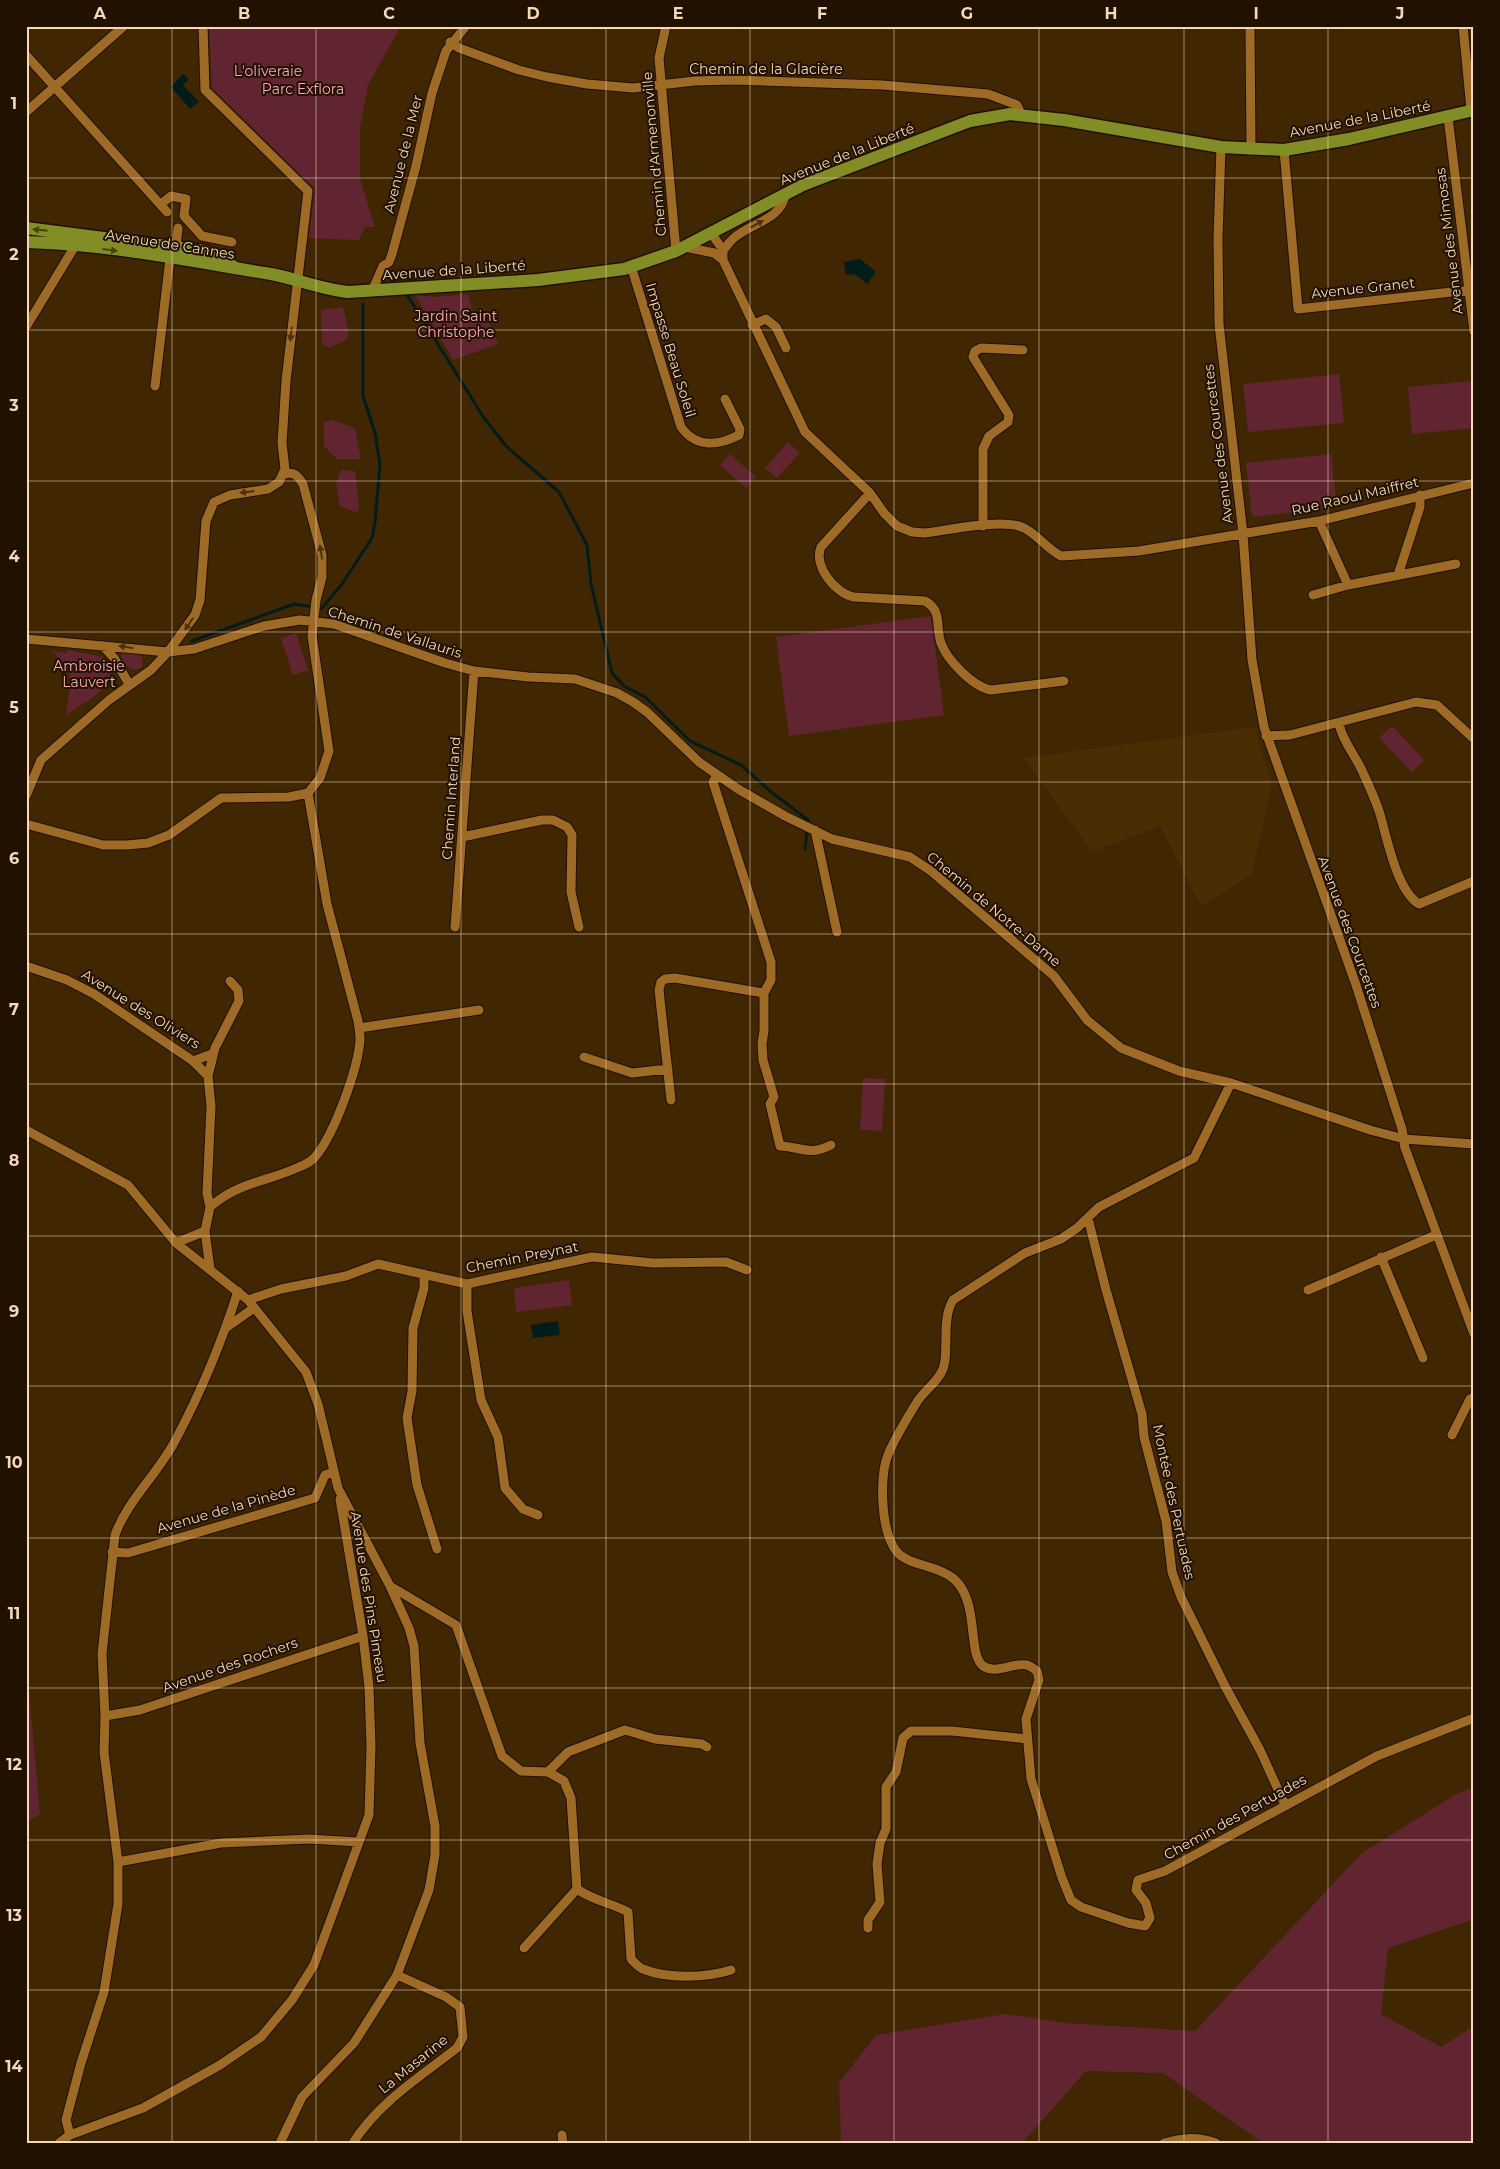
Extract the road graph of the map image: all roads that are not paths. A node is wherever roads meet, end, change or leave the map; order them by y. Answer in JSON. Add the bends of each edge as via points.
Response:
{"nodes":[{"id":1,"x":124,"y":26,"type":"edge"},
{"id":2,"x":202,"y":26,"type":"edge"},
{"id":3,"x":466,"y":26,"type":"edge"},
{"id":4,"x":666,"y":26,"type":"edge"},
{"id":5,"x":1250,"y":26,"type":"edge"},
{"id":6,"x":1463,"y":26,"type":"edge"},
{"id":7,"x":450,"y":42,"type":"junction"},
{"id":8,"x":26,"y":55,"type":"edge"},
{"id":9,"x":660,"y":85,"type":"junction"},
{"id":10,"x":55,"y":87,"type":"junction"},
{"id":11,"x":1472,"y":110,"type":"edge"},
{"id":12,"x":26,"y":112,"type":"edge"},
{"id":13,"x":1022,"y":114,"type":"junction"},
{"id":14,"x":1448,"y":117,"type":"junction"},
{"id":15,"x":1221,"y":147,"type":"junction"},
{"id":16,"x":1251,"y":150,"type":"junction"},
{"id":17,"x":1284,"y":150,"type":"junction"},
{"id":18,"x":785,"y":195,"type":"junction"},
{"id":19,"x":161,"y":204,"type":"junction"},
{"id":20,"x":168,"y":212,"type":"dead end"},
{"id":21,"x":26,"y":228,"type":"edge"},
{"id":22,"x":178,"y":228,"type":"dead end"},
{"id":23,"x":711,"y":233,"type":"junction"},
{"id":24,"x":26,"y":242,"type":"edge"},
{"id":25,"x":232,"y":242,"type":"dead end"},
{"id":26,"x":75,"y":246,"type":"junction"},
{"id":27,"x":681,"y":249,"type":"junction"},
{"id":28,"x":173,"y":252,"type":"junction"},
{"id":29,"x":719,"y":252,"type":"junction"},
{"id":30,"x":631,"y":266,"type":"junction"},
{"id":31,"x":240,"y":270,"type":"joint"},
{"id":32,"x":297,"y":282,"type":"junction"},
{"id":33,"x":1470,"y":290,"type":"junction"},
{"id":34,"x":372,"y":291,"type":"junction"},
{"id":35,"x":752,"y":325,"type":"junction"},
{"id":36,"x":26,"y":328,"type":"edge"},
{"id":37,"x":1474,"y":332,"type":"edge"},
{"id":38,"x":786,"y":348,"type":"dead end"},
{"id":39,"x":1023,"y":350,"type":"dead end"},
{"id":40,"x":155,"y":386,"type":"dead end"},
{"id":41,"x":725,"y":399,"type":"dead end"},
{"id":42,"x":284,"y":474,"type":"junction"},
{"id":43,"x":1474,"y":483,"type":"edge"},
{"id":44,"x":870,"y":493,"type":"junction"},
{"id":45,"x":1420,"y":495,"type":"junction"},
{"id":46,"x":1319,"y":520,"type":"junction"},
{"id":47,"x":983,"y":526,"type":"junction"},
{"id":48,"x":1243,"y":534,"type":"junction"},
{"id":49,"x":1456,"y":564,"type":"dead end"},
{"id":50,"x":1398,"y":575,"type":"junction"},
{"id":51,"x":1348,"y":585,"type":"junction"},
{"id":52,"x":1313,"y":595,"type":"dead end"},
{"id":53,"x":312,"y":621,"type":"junction"},
{"id":54,"x":26,"y":639,"type":"edge"},
{"id":55,"x":103,"y":646,"type":"junction"},
{"id":56,"x":168,"y":652,"type":"junction"},
{"id":57,"x":474,"y":671,"type":"junction"},
{"id":58,"x":1064,"y":681,"type":"dead end"},
{"id":59,"x":129,"y":684,"type":"junction"},
{"id":60,"x":1339,"y":724,"type":"junction"},
{"id":61,"x":1266,"y":736,"type":"junction"},
{"id":62,"x":1474,"y":739,"type":"edge"},
{"id":63,"x":716,"y":774,"type":"junction"},
{"id":64,"x":308,"y":793,"type":"junction"},
{"id":65,"x":26,"y":796,"type":"edge"},
{"id":66,"x":26,"y":824,"type":"edge"},
{"id":67,"x":815,"y":830,"type":"junction"},
{"id":68,"x":462,"y":837,"type":"junction"},
{"id":69,"x":1474,"y":881,"type":"edge"},
{"id":70,"x":455,"y":927,"type":"dead end"},
{"id":71,"x":578,"y":927,"type":"dead end"},
{"id":72,"x":837,"y":932,"type":"dead end"},
{"id":73,"x":26,"y":966,"type":"edge"},
{"id":74,"x":230,"y":981,"type":"dead end"},
{"id":75,"x":764,"y":993,"type":"junction"},
{"id":76,"x":479,"y":1010,"type":"dead end"},
{"id":77,"x":359,"y":1028,"type":"junction"},
{"id":78,"x":212,"y":1054,"type":"junction"},
{"id":79,"x":584,"y":1057,"type":"dead end"},
{"id":80,"x":193,"y":1061,"type":"junction"},
{"id":81,"x":668,"y":1069,"type":"junction"},
{"id":82,"x":208,"y":1076,"type":"junction"},
{"id":83,"x":1231,"y":1083,"type":"junction"},
{"id":84,"x":671,"y":1100,"type":"dead end"},
{"id":85,"x":26,"y":1130,"type":"edge"},
{"id":86,"x":1404,"y":1139,"type":"junction"},
{"id":87,"x":1474,"y":1144,"type":"edge"},
{"id":88,"x":831,"y":1145,"type":"dead end"},
{"id":89,"x":210,"y":1207,"type":"junction"},
{"id":90,"x":1088,"y":1218,"type":"junction"},
{"id":91,"x":205,"y":1231,"type":"junction"},
{"id":92,"x":1436,"y":1235,"type":"junction"},
{"id":93,"x":176,"y":1242,"type":"junction"},
{"id":94,"x":1381,"y":1257,"type":"junction"},
{"id":95,"x":210,"y":1269,"type":"junction"},
{"id":96,"x":747,"y":1270,"type":"dead end"},
{"id":97,"x":424,"y":1274,"type":"junction"},
{"id":98,"x":467,"y":1284,"type":"junction"},
{"id":99,"x":1308,"y":1290,"type":"dead end"},
{"id":100,"x":238,"y":1291,"type":"junction"},
{"id":101,"x":248,"y":1300,"type":"junction"},
{"id":102,"x":254,"y":1308,"type":"junction"},
{"id":103,"x":226,"y":1327,"type":"junction"},
{"id":104,"x":1474,"y":1334,"type":"edge"},
{"id":105,"x":1424,"y":1358,"type":"dead end"},
{"id":106,"x":1474,"y":1397,"type":"edge"},
{"id":107,"x":1452,"y":1435,"type":"dead end"},
{"id":108,"x":334,"y":1472,"type":"junction"},
{"id":109,"x":338,"y":1488,"type":"junction"},
{"id":110,"x":538,"y":1515,"type":"dead end"},
{"id":111,"x":437,"y":1549,"type":"dead end"},
{"id":112,"x":112,"y":1552,"type":"junction"},
{"id":113,"x":390,"y":1586,"type":"junction"},
{"id":114,"x":363,"y":1636,"type":"junction"},
{"id":115,"x":105,"y":1716,"type":"junction"},
{"id":116,"x":1474,"y":1718,"type":"edge"},
{"id":117,"x":1027,"y":1738,"type":"junction"},
{"id":118,"x":707,"y":1747,"type":"dead end"},
{"id":119,"x":548,"y":1772,"type":"junction"},
{"id":120,"x":1285,"y":1805,"type":"junction"},
{"id":121,"x":359,"y":1842,"type":"junction"},
{"id":122,"x":118,"y":1862,"type":"junction"},
{"id":123,"x":577,"y":1889,"type":"junction"},
{"id":124,"x":868,"y":1928,"type":"dead end"},
{"id":125,"x":524,"y":1948,"type":"dead end"},
{"id":126,"x":731,"y":1970,"type":"dead end"},
{"id":127,"x":398,"y":1975,"type":"junction"},
{"id":128,"x":70,"y":2135,"type":"junction"},
{"id":129,"x":59,"y":2143,"type":"edge"},
{"id":130,"x":280,"y":2143,"type":"edge"},
{"id":131,"x":353,"y":2143,"type":"edge"},
{"id":132,"x":1164,"y":2143,"type":"edge"},
{"id":133,"x":1216,"y":2143,"type":"edge"}],
"edges":[{"from":1,"to":10,"type":"street"},
{"from":2,"to":32,"type":"street","via":[[205,90],[308,191]]},
{"from":3,"to":7,"type":"street","name":"Avenue de la Mer"},
{"from":4,"to":9,"type":"street","name":"Chemin d'Armenonville","via":[[659,58]]},
{"from":5,"to":16,"type":"street"},
{"from":6,"to":11,"type":"street"},
{"from":7,"to":9,"type":"street","name":"Chemin de la Glacière","via":[[548,78],[633,88]]},
{"from":7,"to":34,"type":"street","name":"Avenue de la Mer","via":[[432,93],[389,262],[383,266]]},
{"from":8,"to":10,"type":"street"},
{"from":9,"to":13,"type":"street","name":"Chemin de la Glacière","via":[[724,80],[882,85],[988,94],[1017,105]]},
{"from":9,"to":27,"type":"street","name":"Chemin d'Armenonville"},
{"from":10,"to":12,"type":"street"},
{"from":10,"to":19,"type":"street"},
{"from":11,"to":14,"type":"main road","name":"Avenue de la Liberté"},
{"from":13,"to":15,"type":"main road","name":"Avenue de la Liberté"},
{"from":13,"to":18,"type":"main road","name":"Avenue de la Liberté","via":[[970,122],[832,173]]},
{"from":14,"to":17,"type":"main road","name":"Avenue de la Liberté"},
{"from":14,"to":33,"type":"street","name":"Avenue des Mimosas"},
{"from":15,"to":16,"type":"main road","name":"Avenue de la Liberté"},
{"from":15,"to":48,"type":"street","name":"Avenue des Courcettes","via":[[1219,324]]},
{"from":16,"to":17,"type":"main road","name":"Avenue de la Liberté"},
{"from":17,"to":33,"type":"street","name":"Avenue Granet","via":[[1298,309]]},
{"from":18,"to":23,"type":"main road","name":"Avenue de la Liberté"},
{"from":29,"to":18,"type":"street","one_way":true,"via":[[733,238],[777,211]]},
{"from":19,"to":20,"type":"street"},
{"from":19,"to":25,"type":"street","via":[[172,196],[186,199],[184,216],[202,236]]},
{"from":28,"to":21,"type":"main road","name":"Avenue de Cannes","one_way":true},
{"from":22,"to":28,"type":"street"},
{"from":23,"to":27,"type":"main road","name":"Avenue de la Liberté"},
{"from":23,"to":29,"type":"street"},
{"from":24,"to":26,"type":"main road","name":"Avenue de Cannes"},
{"from":26,"to":28,"type":"main road","name":"Avenue de Cannes","one_way":true},
{"from":26,"to":36,"type":"street"},
{"from":27,"to":29,"type":"street"},
{"from":27,"to":30,"type":"main road","name":"Avenue de la Liberté"},
{"from":28,"to":31,"type":"main road","name":"Avenue de Cannes","via":[[205,251]]},
{"from":28,"to":40,"type":"street"},
{"from":29,"to":35,"type":"street","name":"Rue Raoul Maiffret"},
{"from":30,"to":34,"type":"main road","name":"Avenue de la Liberté","via":[[562,278]]},
{"from":30,"to":41,"type":"street","name":"Impasse Beau Soleil","via":[[681,427],[687,436],[707,444],[725,442],[739,435],[740,429]]},
{"from":31,"to":32,"type":"main road","name":"Avenue de la Liberté"},
{"from":32,"to":34,"type":"main road","name":"Avenue de la Liberté","via":[[336,291]]},
{"from":32,"to":42,"type":"street","one_way":true,"via":[[286,381],[282,442]]},
{"from":33,"to":37,"type":"street","name":"Avenue des Mimosas"},
{"from":35,"to":38,"type":"street","via":[[766,319],[776,326]]},
{"from":35,"to":44,"type":"street","name":"Rue Raoul Maiffret","via":[[805,432]]},
{"from":39,"to":47,"type":"street","via":[[981,348],[973,357],[1009,415],[1008,422],[989,436],[983,449]]},
{"from":53,"to":42,"type":"street","one_way":true,"via":[[322,577],[322,555],[303,484],[293,473]]},
{"from":42,"to":56,"type":"street","one_way":true,"via":[[268,490],[221,497],[209,510],[200,600],[195,615]]},
{"from":43,"to":45,"type":"street","name":"Rue Raoul Maiffret"},
{"from":44,"to":47,"type":"street","name":"Rue Raoul Maiffret","via":[[897,526],[912,532]]},
{"from":44,"to":58,"type":"street","via":[[821,547],[818,555],[837,590],[846,595],[925,602],[934,606],[941,642],[947,654],[981,688],[991,690]]},
{"from":45,"to":46,"type":"street","name":"Rue Raoul Maiffret"},
{"from":45,"to":50,"type":"street","via":[[1420,507]]},
{"from":46,"to":48,"type":"street","name":"Rue Raoul Maiffret"},
{"from":46,"to":51,"type":"street"},
{"from":47,"to":48,"type":"street","name":"Rue Raoul Maiffret","via":[[1008,523],[1025,528],[1053,552],[1069,556],[1139,551]]},
{"from":48,"to":61,"type":"street","name":"Avenue des Courcettes","via":[[1252,660]]},
{"from":49,"to":50,"type":"street"},
{"from":50,"to":51,"type":"street"},
{"from":51,"to":52,"type":"street"},
{"from":53,"to":56,"type":"street","name":"Chemin de Vallauris","via":[[285,621],[194,649]]},
{"from":53,"to":57,"type":"street","name":"Chemin de Vallauris","via":[[334,624]]},
{"from":53,"to":64,"type":"street","via":[[329,751],[320,778]]},
{"from":54,"to":55,"type":"street","name":"Chemin de Vallauris"},
{"from":56,"to":55,"type":"street","name":"Chemin de Vallauris","one_way":true},
{"from":55,"to":59,"type":"street"},
{"from":56,"to":59,"type":"street","via":[[151,670]]},
{"from":57,"to":63,"type":"street","name":"Chemin de Notre-Dame","via":[[575,678],[617,692],[647,712]]},
{"from":57,"to":68,"type":"street","name":"Chemin Interland"},
{"from":59,"to":65,"type":"street","via":[[41,760]]},
{"from":60,"to":61,"type":"street","via":[[1290,735]]},
{"from":60,"to":62,"type":"street","via":[[1416,702],[1438,705]]},
{"from":60,"to":69,"type":"street","via":[[1342,737],[1363,772],[1401,880],[1412,901],[1418,904],[1431,901]]},
{"from":61,"to":86,"type":"street","name":"Avenue des Courcettes","via":[[1356,985]]},
{"from":63,"to":67,"type":"street","name":"Chemin de Notre-Dame","via":[[785,816]]},
{"from":63,"to":75,"type":"street","via":[[713,782],[770,962],[771,980]]},
{"from":64,"to":66,"type":"street","via":[[289,797],[221,798],[169,835],[148,843],[103,844]]},
{"from":64,"to":77,"type":"street","via":[[327,904]]},
{"from":67,"to":72,"type":"street"},
{"from":67,"to":83,"type":"street","name":"Chemin de Notre-Dame","via":[[832,838],[910,857],[931,871],[1054,976],[1087,1020],[1121,1048],[1179,1071]]},
{"from":68,"to":70,"type":"street","name":"Chemin Interland"},
{"from":68,"to":71,"type":"street","via":[[542,820],[553,820],[566,827],[572,835],[570,892]]},
{"from":73,"to":80,"type":"street","name":"Avenue des Oliviers","via":[[94,994]]},
{"from":74,"to":78,"type":"street","name":"Avenue des Oliviers","via":[[238,990],[239,1001]]},
{"from":75,"to":81,"type":"street","via":[[675,978],[661,982],[659,990]]},
{"from":75,"to":88,"type":"street","via":[[763,1060],[774,1096],[770,1104],[780,1146],[818,1152]]},
{"from":76,"to":77,"type":"street"},
{"from":77,"to":89,"type":"street","via":[[355,1068],[329,1135],[315,1157],[300,1167],[240,1186]]},
{"from":78,"to":80,"type":"street","name":"Avenue des Oliviers"},
{"from":78,"to":82,"type":"street","name":"Avenue des Oliviers"},
{"from":79,"to":81,"type":"street","via":[[632,1072]]},
{"from":80,"to":82,"type":"street"},
{"from":81,"to":84,"type":"street"},
{"from":82,"to":89,"type":"street","name":"Avenue des Oliviers","via":[[211,1106],[207,1193]]},
{"from":83,"to":86,"type":"street","name":"Chemin de Notre-Dame"},
{"from":83,"to":90,"type":"street","name":"Chemin des Pertuades","via":[[1194,1158],[1099,1207]]},
{"from":85,"to":93,"type":"street","via":[[128,1185]]},
{"from":86,"to":87,"type":"street","name":"Chemin de Notre-Dame"},
{"from":86,"to":92,"type":"street","name":"Avenue des Courcettes"},
{"from":89,"to":91,"type":"street","name":"Avenue des Oliviers"},
{"from":90,"to":117,"type":"street","name":"Chemin des Pertuades","via":[[1061,1239],[1025,1253],[953,1300],[947,1309],[942,1372],[918,1400],[888,1454],[884,1473],[884,1520],[896,1550],[905,1559],[936,1567],[954,1579],[966,1593],[973,1622],[976,1659],[984,1667],[996,1669],[1027,1665],[1037,1671],[1039,1680],[1026,1719]]},
{"from":90,"to":120,"type":"street","name":"Montée des Pertuades","via":[[1142,1414],[1144,1437],[1166,1520],[1172,1572],[1185,1605]]},
{"from":91,"to":93,"type":"street"},
{"from":91,"to":95,"type":"street","name":"Avenue des Oliviers"},
{"from":92,"to":94,"type":"street"},
{"from":92,"to":104,"type":"street","name":"Avenue des Courcettes"},
{"from":93,"to":95,"type":"street"},
{"from":94,"to":99,"type":"street"},
{"from":94,"to":105,"type":"street"},
{"from":95,"to":100,"type":"street"},
{"from":96,"to":98,"type":"street","name":"Chemin Preynat","via":[[726,1262],[653,1262],[592,1257]]},
{"from":97,"to":98,"type":"street","name":"Chemin Preynat"},
{"from":97,"to":101,"type":"street","name":"Chemin Preynat","via":[[378,1264],[346,1276],[281,1289]]},
{"from":97,"to":111,"type":"street","via":[[424,1288],[413,1328],[412,1391],[407,1418],[417,1485]]},
{"from":98,"to":110,"type":"street","via":[[467,1311],[481,1400],[498,1437],[505,1488],[523,1509]]},
{"from":100,"to":101,"type":"street"},
{"from":100,"to":103,"type":"street"},
{"from":101,"to":102,"type":"street"},
{"from":102,"to":103,"type":"street"},
{"from":102,"to":108,"type":"street","via":[[306,1372],[318,1404]]},
{"from":103,"to":112,"type":"street","via":[[176,1440],[121,1518]]},
{"from":106,"to":107,"type":"street"},
{"from":108,"to":109,"type":"street"},
{"from":108,"to":112,"type":"street","name":"Avenue de la Pinède","via":[[325,1474],[315,1498],[128,1553]]},
{"from":109,"to":113,"type":"street"},
{"from":109,"to":114,"type":"street","name":"Avenue des Pins Pimeau"},
{"from":112,"to":115,"type":"street","via":[[102,1654]]},
{"from":113,"to":119,"type":"street","via":[[456,1625],[502,1756],[521,1771]]},
{"from":113,"to":127,"type":"street","via":[[414,1646],[420,1743],[435,1826],[435,1855],[429,1890]]},
{"from":114,"to":115,"type":"street","name":"Avenue des Rochers","via":[[140,1710]]},
{"from":114,"to":121,"type":"street","name":"Avenue des Pins Pimeau","via":[[371,1746],[369,1815]]},
{"from":115,"to":122,"type":"street","via":[[104,1752]]},
{"from":116,"to":120,"type":"street","name":"Chemin des Pertuades","via":[[1377,1756]]},
{"from":117,"to":120,"type":"street","name":"Chemin des Pertuades","via":[[1031,1779],[1043,1823],[1072,1900],[1082,1907],[1128,1923],[1145,1926],[1150,1918],[1146,1904],[1136,1890],[1138,1880],[1165,1871]]},
{"from":117,"to":124,"type":"street","via":[[952,1731],[911,1731],[903,1738],[896,1772],[886,1788],[886,1830],[880,1842],[877,1864],[880,1902],[868,1920]]},
{"from":118,"to":119,"type":"street","via":[[655,1739],[625,1730],[568,1752]]},
{"from":119,"to":123,"type":"street","via":[[564,1781],[571,1798]]},
{"from":121,"to":122,"type":"street","via":[[309,1839],[221,1843]]},
{"from":121,"to":128,"type":"street","name":"Avenue des Pins Pimeau","via":[[314,1965],[292,2000],[261,2037],[220,2065],[143,2108]]},
{"from":122,"to":128,"type":"street","via":[[118,1904],[104,1992],[66,2120]]},
{"from":123,"to":125,"type":"street"},
{"from":123,"to":126,"type":"street","via":[[588,1897],[628,1912],[631,1959],[641,1968],[668,1975],[718,1974]]},
{"from":127,"to":130,"type":"street","via":[[354,2043],[302,2097]]},
{"from":127,"to":131,"type":"street","name":"La Masarine","via":[[460,2007],[463,2037],[457,2048],[383,2106]]},
{"from":128,"to":129,"type":"street","name":"Avenue des Pins Pimeau"},
{"from":132,"to":133,"type":"street","via":[[1203,2138]]}]}
